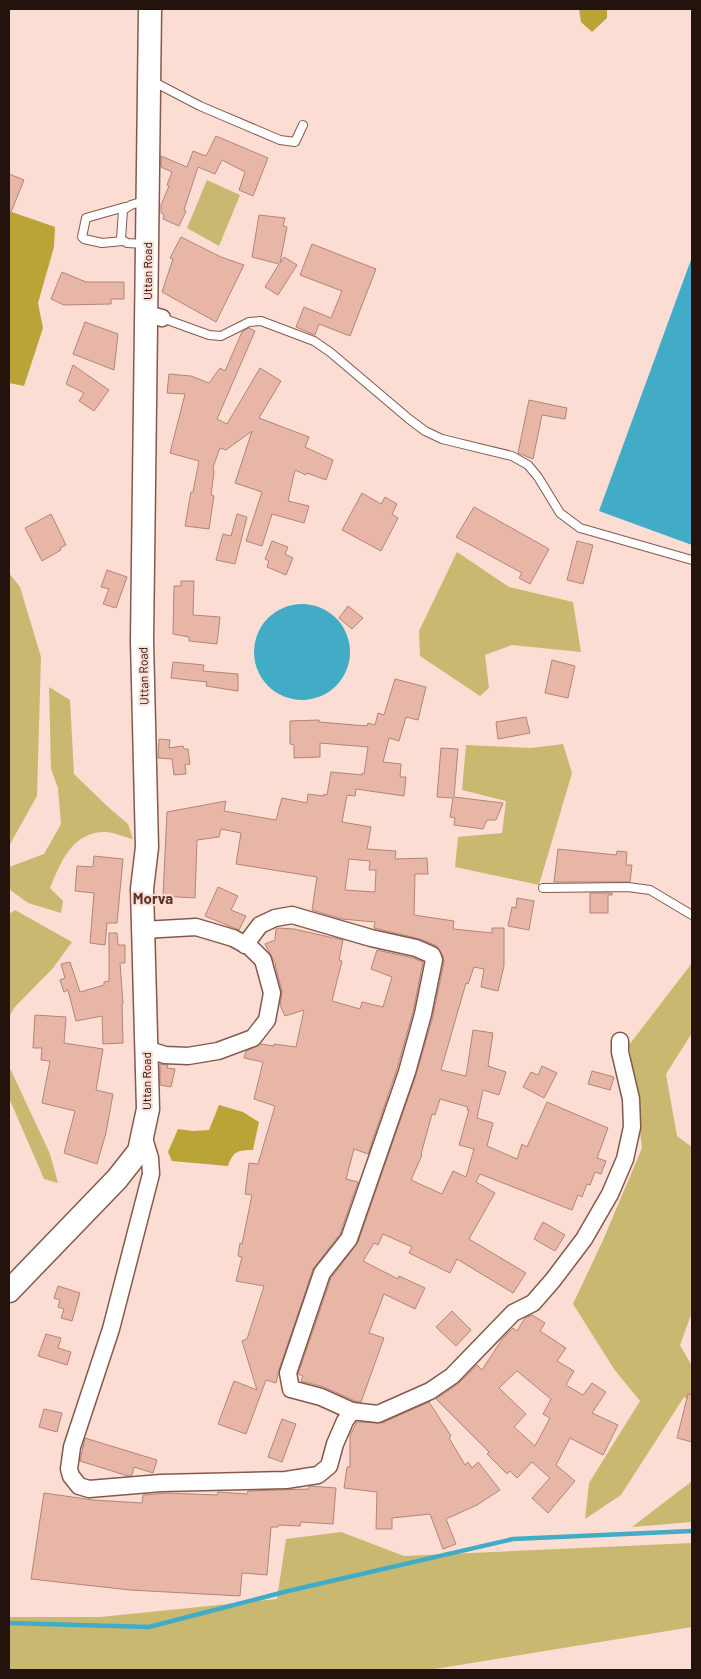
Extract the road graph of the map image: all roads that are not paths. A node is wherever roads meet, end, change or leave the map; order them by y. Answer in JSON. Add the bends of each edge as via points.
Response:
{"nodes":[{"id":1,"x":150,"y":9,"type":"edge"},
{"id":2,"x":148,"y":79,"type":"junction"},
{"id":3,"x":303,"y":125,"type":"dead end"},
{"id":4,"x":147,"y":201,"type":"junction"},
{"id":5,"x":125,"y":208,"type":"junction"},
{"id":6,"x":123,"y":241,"type":"junction"},
{"id":7,"x":147,"y":244,"type":"junction"},
{"id":8,"x":154,"y":316,"type":"junction"},
{"id":9,"x":692,"y":560,"type":"edge"},
{"id":10,"x":543,"y":888,"type":"dead end"},
{"id":11,"x":692,"y":914,"type":"edge"},
{"id":12,"x":143,"y":930,"type":"junction"},
{"id":13,"x":245,"y":945,"type":"junction"},
{"id":14,"x":620,"y":1041,"type":"dead end"},
{"id":15,"x":146,"y":1049,"type":"junction"},
{"id":16,"x":143,"y":1135,"type":"junction"},
{"id":17,"x":9,"y":1291,"type":"edge"},
{"id":18,"x":352,"y":1411,"type":"junction"}],
"edges":[{"from":1,"to":2,"type":"main road","name":"Uttan Road"},
{"from":2,"to":3,"type":"lane","via":[[200,106],[280,140],[295,142]]},
{"from":2,"to":4,"type":"main road","name":"Uttan Road"},
{"from":4,"to":5,"type":"lane"},
{"from":4,"to":7,"type":"main road","name":"Uttan Road"},
{"from":5,"to":6,"type":"lane","via":[[121,222]]},
{"from":5,"to":6,"type":"lane","via":[[86,218],[82,236],[102,243]]},
{"from":6,"to":7,"type":"lane"},
{"from":7,"to":8,"type":"main road","name":"Uttan Road"},
{"from":8,"to":9,"type":"lane","via":[[221,336],[250,322],[261,321],[314,341],[425,430],[442,439],[512,456],[528,465],[560,513],[580,528]]},
{"from":8,"to":12,"type":"main road","name":"Uttan Road","via":[[142,641],[147,847],[142,889]]},
{"from":10,"to":11,"type":"lane","via":[[628,887],[650,890]]},
{"from":12,"to":13,"type":"street","via":[[196,927]]},
{"from":12,"to":15,"type":"main road","name":"Uttan Road"},
{"from":13,"to":15,"type":"street","via":[[263,960],[272,993],[267,1020],[252,1038],[218,1051],[188,1056],[165,1055]]},
{"from":13,"to":18,"type":"street","via":[[260,925],[292,915],[416,948],[432,955],[434,960],[407,1072],[349,1239],[322,1273],[288,1373],[291,1389],[321,1397]]},
{"from":14,"to":18,"type":"street","via":[[631,1099],[632,1127],[625,1158],[610,1194],[584,1239],[533,1303],[513,1313],[452,1376],[430,1391],[378,1414]]},
{"from":15,"to":16,"type":"main road","name":"Uttan Road","via":[[148,1109]]},
{"from":16,"to":17,"type":"main road","name":"Uttan Road","via":[[139,1151],[117,1179]]},
{"from":16,"to":18,"type":"street","via":[[151,1174],[111,1329],[72,1446],[71,1476],[79,1486],[89,1489],[161,1483],[286,1480],[318,1474],[329,1466],[335,1444]]}]}
